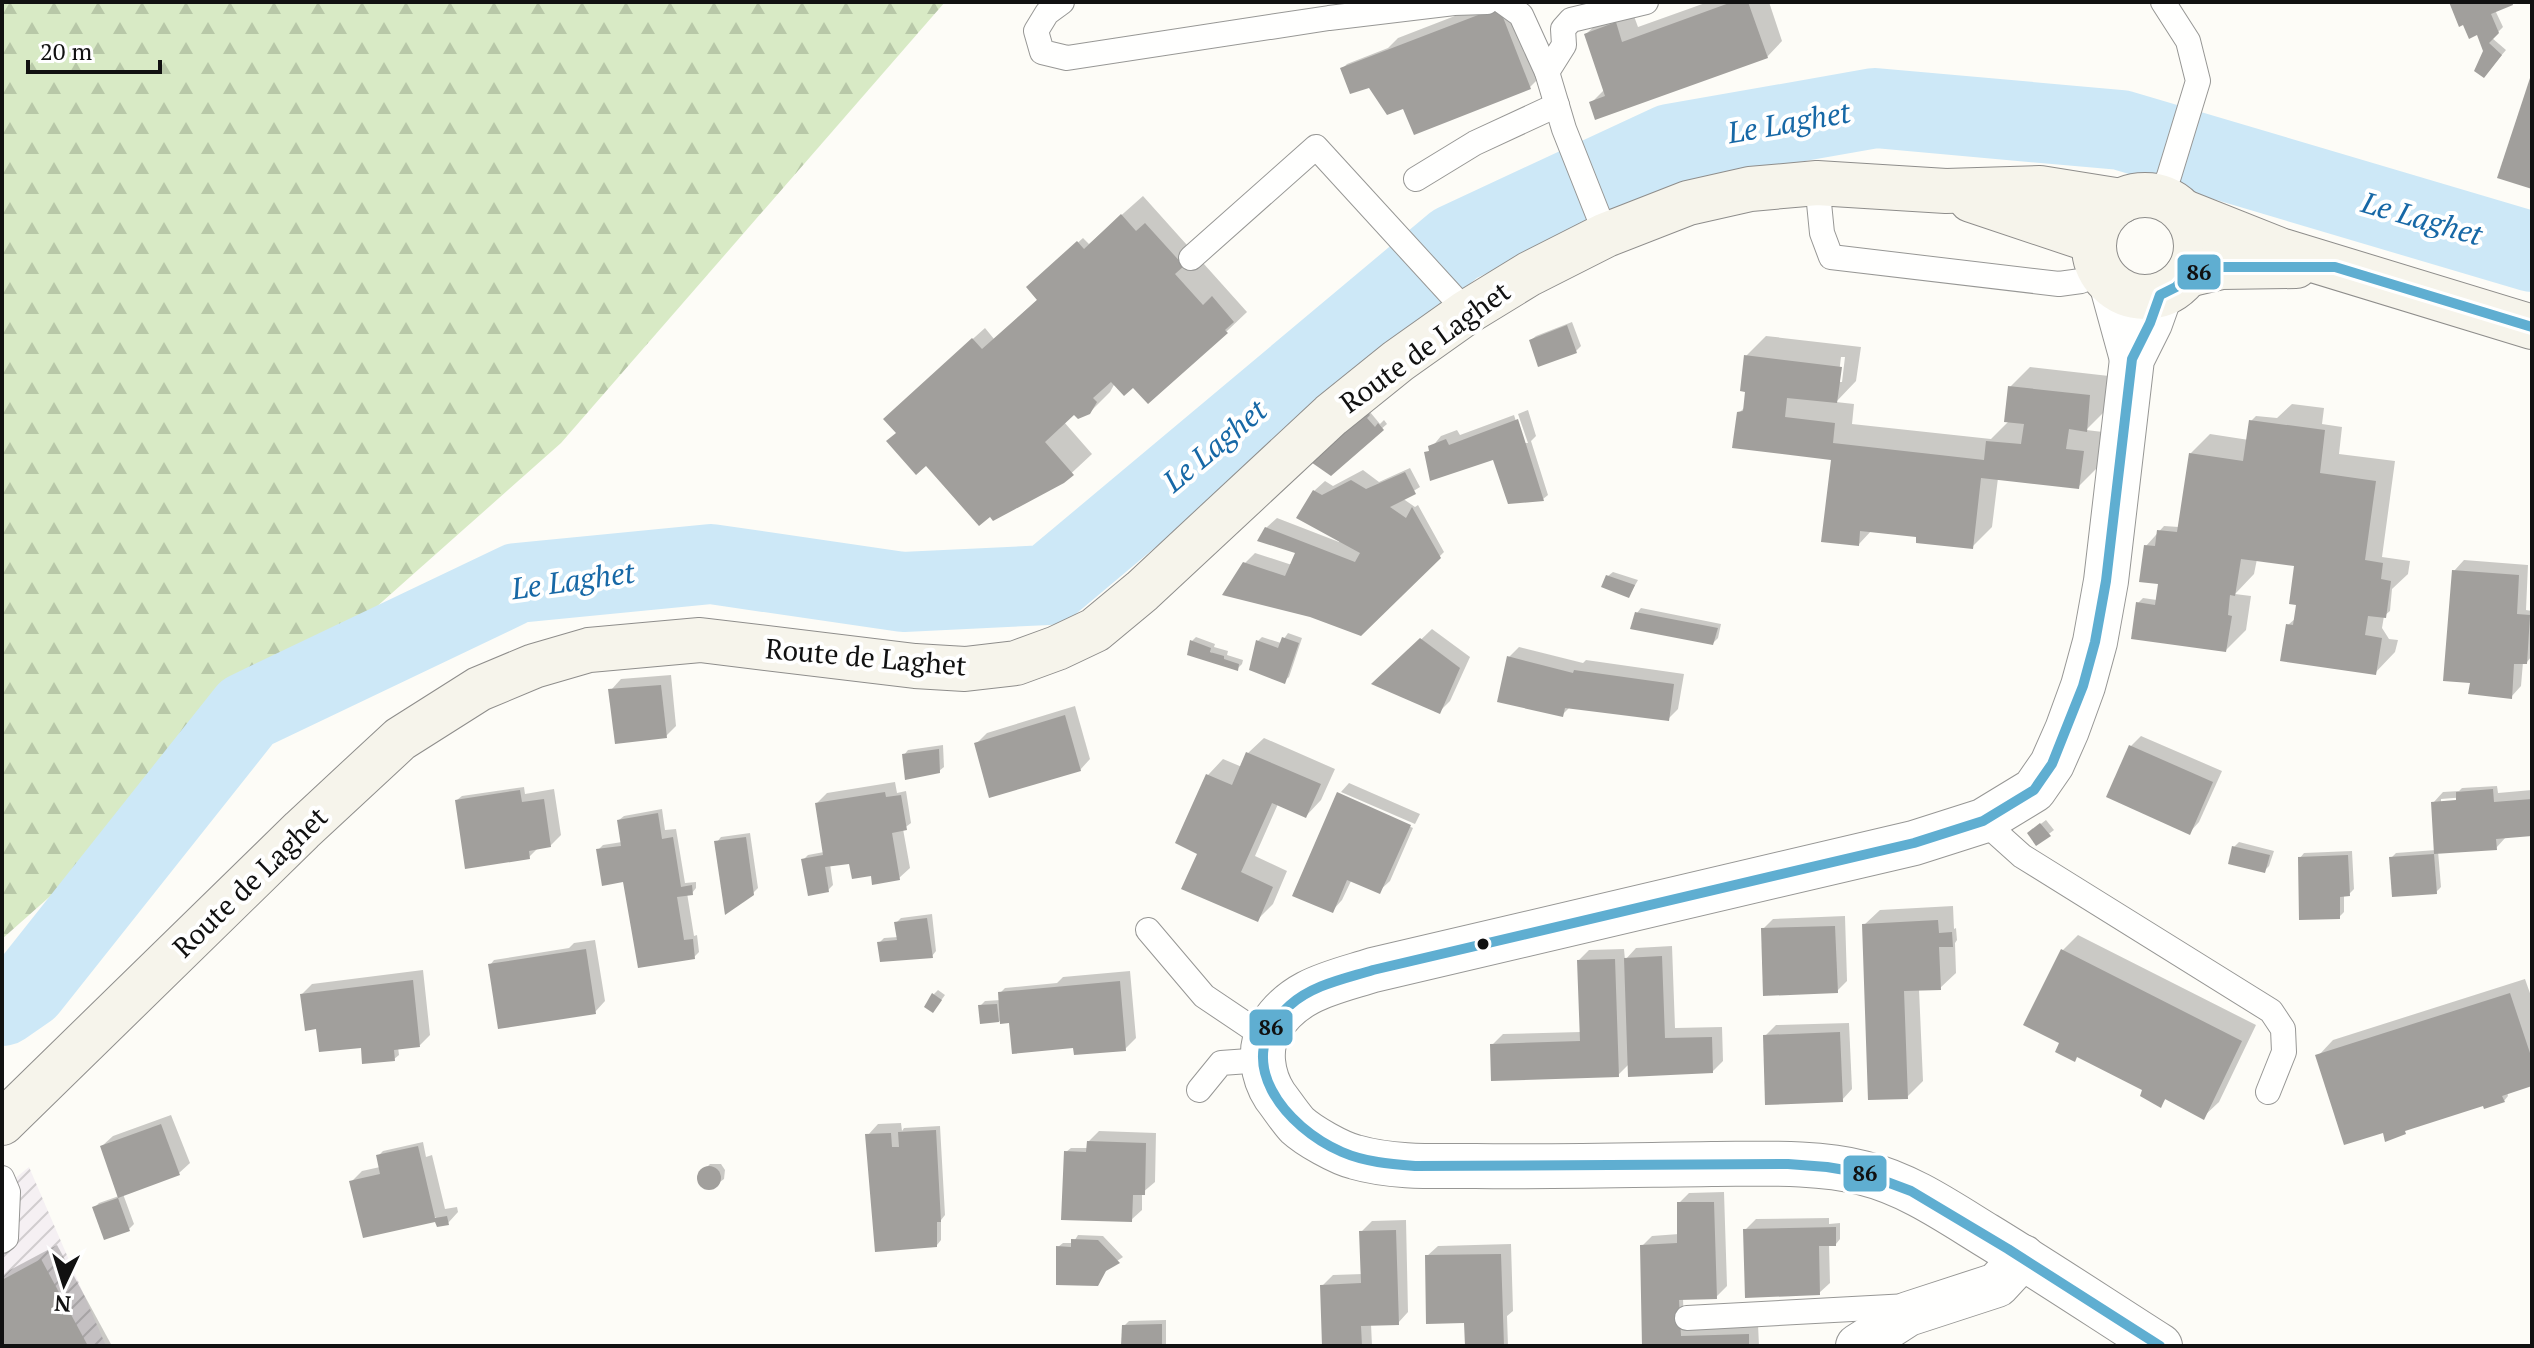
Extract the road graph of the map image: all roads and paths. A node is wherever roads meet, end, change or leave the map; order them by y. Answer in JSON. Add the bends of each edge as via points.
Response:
{"nodes":[{"id":1,"x":1062,"y":2,"type":"edge"},
{"id":2,"x":1487,"y":2,"type":"edge"},
{"id":3,"x":1503,"y":2,"type":"edge"},
{"id":4,"x":1646,"y":2,"type":"edge"},
{"id":5,"x":2163,"y":2,"type":"edge"},
{"id":6,"x":1547,"y":72,"type":"junction"},
{"id":7,"x":1557,"y":105,"type":"junction"},
{"id":8,"x":1416,"y":179,"type":"dead end"},
{"id":9,"x":1817,"y":183,"type":"junction"},
{"id":10,"x":1946,"y":191,"type":"junction"},
{"id":11,"x":2160,"y":192,"type":"junction"},
{"id":12,"x":1602,"y":224,"type":"junction"},
{"id":13,"x":1191,"y":258,"type":"dead end"},
{"id":14,"x":2102,"y":267,"type":"junction"},
{"id":15,"x":2335,"y":267,"type":"junction"},
{"id":16,"x":2174,"y":285,"type":"junction"},
{"id":17,"x":1460,"y":303,"type":"junction"},
{"id":18,"x":2532,"y":327,"type":"edge"},
{"id":19,"x":2132,"y":359,"type":"junction"},
{"id":20,"x":1983,"y":821,"type":"junction"},
{"id":21,"x":1148,"y":930,"type":"dead end"},
{"id":22,"x":1264,"y":1048,"type":"junction"},
{"id":23,"x":1199,"y":1090,"type":"dead end"},
{"id":24,"x":2268,"y":1092,"type":"dead end"},
{"id":25,"x":2,"y":1123,"type":"edge"},
{"id":26,"x":2,"y":1178,"type":"edge"},
{"id":27,"x":2,"y":1241,"type":"edge"},
{"id":28,"x":2023,"y":1257,"type":"junction"},
{"id":29,"x":1935,"y":1305,"type":"junction"},
{"id":30,"x":1687,"y":1318,"type":"dead end"},
{"id":31,"x":1858,"y":1346,"type":"edge"},
{"id":32,"x":2160,"y":1346,"type":"edge"}],
"edges":[{"from":1,"to":2,"type":"lane","via":[[1036,31],[1042,52],[1067,58],[1329,18]]},
{"from":3,"to":6,"type":"lane","via":[[1521,15]]},
{"from":4,"to":6,"type":"lane","via":[[1571,20],[1563,29],[1564,45]]},
{"from":5,"to":11,"type":"lane","via":[[2188,41],[2198,81]]},
{"from":6,"to":7,"type":"lane"},
{"from":7,"to":8,"type":"lane","via":[[1475,143]]},
{"from":7,"to":12,"type":"lane"},
{"from":9,"to":10,"type":"main road","name":"Route de Laghet"},
{"from":9,"to":12,"type":"main road","name":"Route de Laghet","via":[[1750,189]]},
{"from":9,"to":14,"type":"lane","via":[[1822,233],[1831,257],[2059,284],[2081,281]]},
{"from":10,"to":11,"type":"main road","name":"Route de Laghet"},
{"from":10,"to":14,"type":"main road","name":"Route de Laghet"},
{"from":11,"to":14,"type":"main road","via":[[2108,211],[2098,225]]},
{"from":11,"to":15,"type":"main road","name":"Route de Laghet","via":[[2280,250]]},
{"from":11,"to":16,"type":"main road","via":[[2192,226],[2196,243],[2195,259]]},
{"from":12,"to":17,"type":"main road","name":"Route de Laghet","via":[[1529,274]]},
{"from":13,"to":17,"type":"lane","via":[[1316,147]]},
{"from":14,"to":16,"type":"main road","via":[[2127,294],[2143,298]]},
{"from":14,"to":19,"type":"street"},
{"from":15,"to":16,"type":"main road","name":"Route de Laghet","via":[[2221,267]]},
{"from":15,"to":18,"type":"main road","name":"Route de Laghet"},
{"from":16,"to":19,"type":"street"},
{"from":17,"to":25,"type":"main road","name":"Route de Laghet","via":[[1142,591],[1095,630],[1057,648],[1016,663],[965,669],[700,640],[641,644],[589,650],[479,689],[400,739]]},
{"from":19,"to":20,"type":"street","via":[[2106,581],[2083,686],[2052,764],[2034,790]]},
{"from":20,"to":22,"type":"street","via":[[1914,843],[1373,970],[1297,997],[1280,1012]]},
{"from":20,"to":24,"type":"lane","via":[[2022,856],[2271,1011],[2283,1029],[2284,1052]]},
{"from":21,"to":22,"type":"lane","via":[[1204,996]]},
{"from":22,"to":23,"type":"lane","via":[[1221,1063]]},
{"from":22,"to":28,"type":"street","via":[[1266,1083],[1297,1125],[1353,1157],[1450,1166],[1754,1164],[1860,1172],[1894,1182]]},
{"from":26,"to":27,"type":"lane","via":[[8,1192]]},
{"from":28,"to":29,"type":"street","via":[[1997,1285]]},
{"from":28,"to":32,"type":"street"},
{"from":29,"to":30,"type":"lane"},
{"from":29,"to":31,"type":"street","via":[[1908,1314]]}]}
